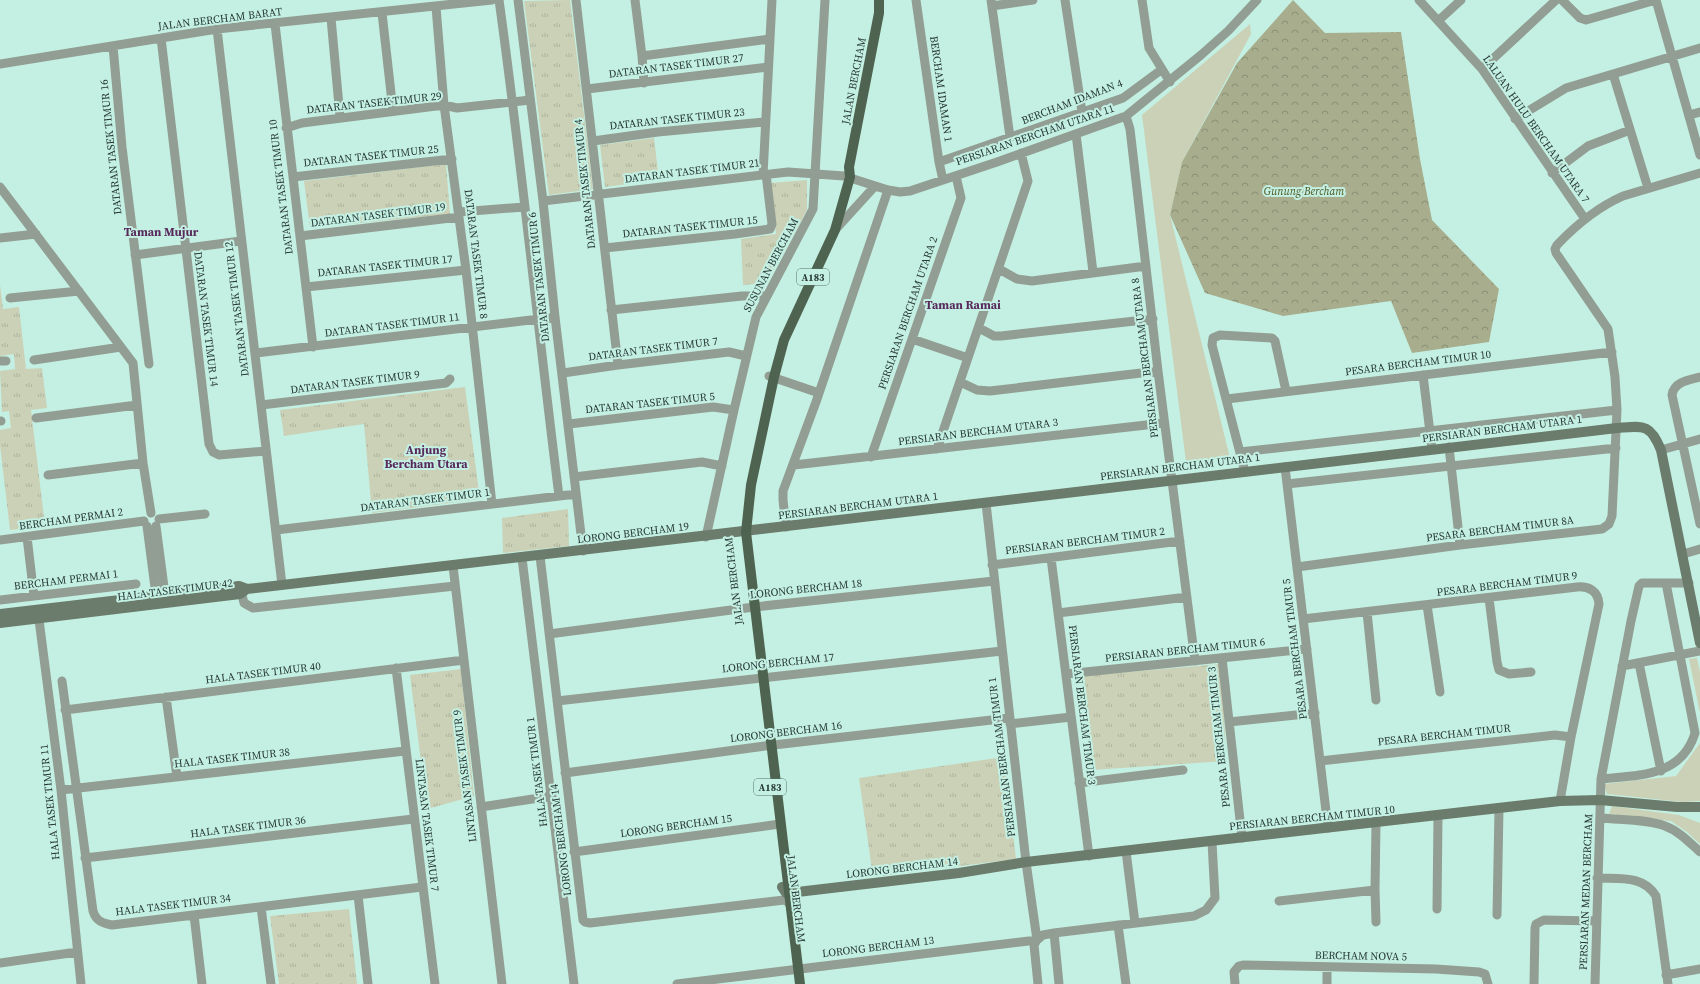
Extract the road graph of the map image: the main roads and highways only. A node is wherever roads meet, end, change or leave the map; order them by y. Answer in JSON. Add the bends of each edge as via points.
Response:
{"nodes":[{"id":1,"x":879,"y":0,"type":"edge"},
{"id":2,"x":848,"y":173,"type":"junction"},
{"id":3,"x":772,"y":376,"type":"junction"},
{"id":4,"x":795,"y":969,"type":"junction"},
{"id":5,"x":794,"y":984,"type":"edge"},
{"id":6,"x":800,"y":984,"type":"edge"}],
"edges":[{"from":1,"to":2,"type":"main road","name":"JALAN BERCHAM","number":"A183","via":[[879,13]]},
{"from":2,"to":3,"type":"main road","name":"JALAN BERCHAM","number":"A183","via":[[835,230],[786,335]]},
{"from":2,"to":3,"type":"main road","name":"JALAN BERCHAM","number":"A183","via":[[820,250],[778,339]]},
{"from":3,"to":4,"type":"main road","name":"JALAN BERCHAM","number":"A183","via":[[743,532]]},
{"from":4,"to":5,"type":"main road","name":"JALAN BERCHAM","number":"A183"},
{"from":4,"to":6,"type":"main road","name":"JALAN BERCHAM","number":"A183"}]}
